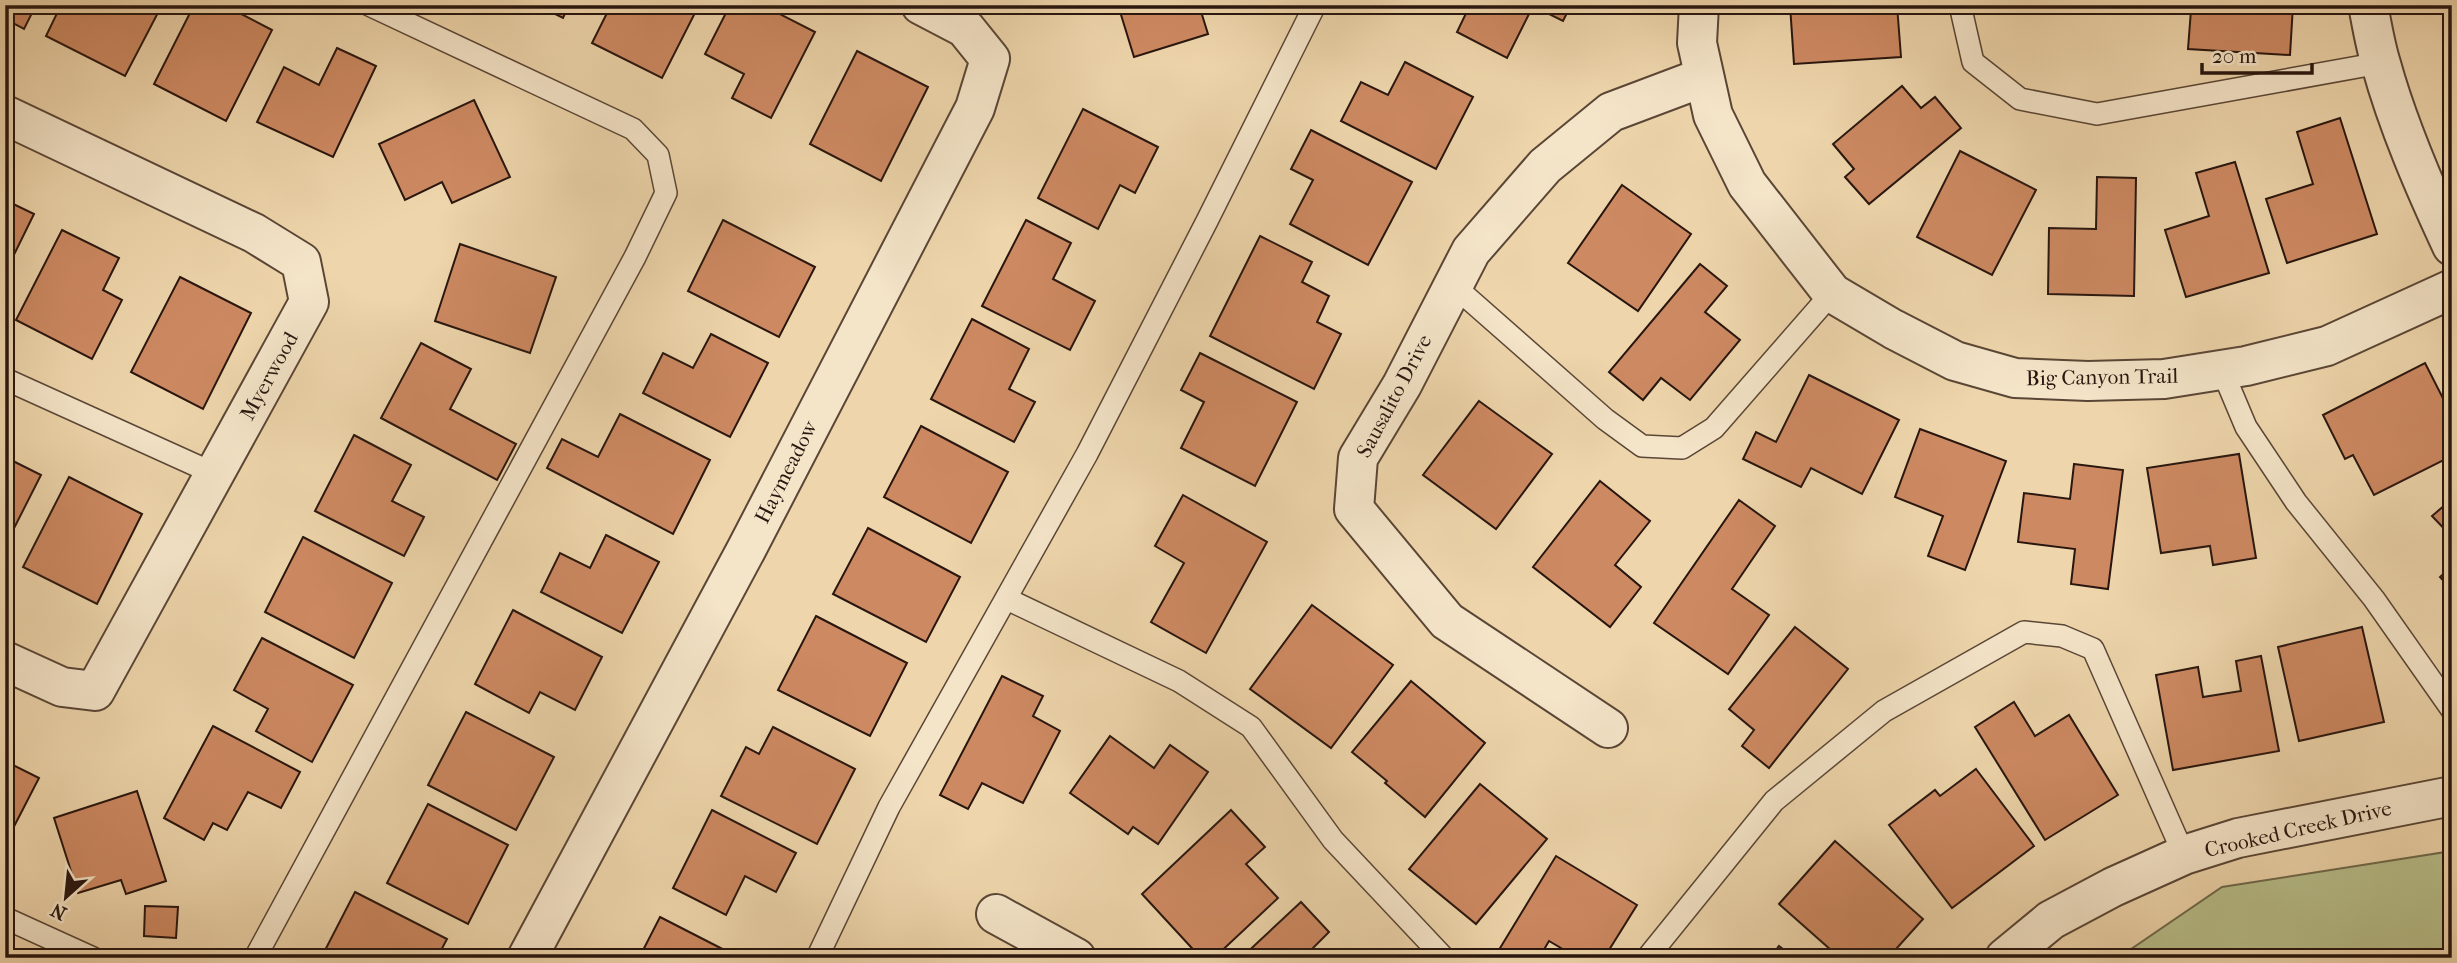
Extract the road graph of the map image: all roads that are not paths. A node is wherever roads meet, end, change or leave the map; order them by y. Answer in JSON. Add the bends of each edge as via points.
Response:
{"nodes":[{"id":1,"x":369,"y":5,"type":"edge"},
{"id":2,"x":921,"y":5,"type":"edge"},
{"id":3,"x":1315,"y":5,"type":"edge"},
{"id":4,"x":1699,"y":5,"type":"edge"},
{"id":5,"x":1960,"y":5,"type":"edge"},
{"id":6,"x":2368,"y":5,"type":"edge"},
{"id":7,"x":2380,"y":63,"type":"junction"},
{"id":8,"x":1704,"y":76,"type":"junction"},
{"id":9,"x":5,"y":115,"type":"edge"},
{"id":10,"x":2452,"y":246,"type":"edge"},
{"id":11,"x":1453,"y":285,"type":"junction"},
{"id":12,"x":2452,"y":289,"type":"edge"},
{"id":13,"x":1832,"y":293,"type":"junction"},
{"id":14,"x":2222,"y":369,"type":"junction"},
{"id":15,"x":5,"y":379,"type":"edge"},
{"id":16,"x":215,"y":474,"type":"junction"},
{"id":17,"x":1007,"y":599,"type":"junction"},
{"id":18,"x":5,"y":662,"type":"edge"},
{"id":19,"x":2452,"y":710,"type":"edge"},
{"id":20,"x":1608,"y":728,"type":"dead end"},
{"id":21,"x":2452,"y":796,"type":"edge"},
{"id":22,"x":2184,"y":855,"type":"junction"},
{"id":23,"x":996,"y":914,"type":"dead end"},
{"id":24,"x":5,"y":918,"type":"edge"},
{"id":25,"x":93,"y":958,"type":"edge"},
{"id":26,"x":255,"y":958,"type":"edge"},
{"id":27,"x":527,"y":958,"type":"edge"},
{"id":28,"x":817,"y":958,"type":"edge"},
{"id":29,"x":1076,"y":958,"type":"edge"},
{"id":30,"x":1444,"y":958,"type":"edge"},
{"id":31,"x":1647,"y":958,"type":"edge"},
{"id":32,"x":2005,"y":958,"type":"edge"}],
"edges":[{"from":1,"to":26,"type":"lane","via":[[634,129],[658,155],[666,193]]},
{"from":2,"to":27,"type":"street","name":"Haymeadow","via":[[965,28],[990,59],[975,108],[746,550]]},
{"from":3,"to":17,"type":"lane","via":[[1106,417]]},
{"from":4,"to":8,"type":"street","name":"Big Canyon Trail","via":[[1697,43]]},
{"from":5,"to":7,"type":"lane","via":[[1973,62],[2020,99],[2096,114]]},
{"from":6,"to":7,"type":"street"},
{"from":7,"to":10,"type":"street"},
{"from":8,"to":11,"type":"street","name":"Sausalito Drive","via":[[1611,112],[1545,166],[1471,251]]},
{"from":8,"to":13,"type":"street","name":"Big Canyon Trail","via":[[1713,115],[1747,184]]},
{"from":9,"to":16,"type":"street","name":"Myerwood","via":[[254,233],[301,262],[309,302]]},
{"from":11,"to":13,"type":"lane","via":[[1642,446],[1682,448],[1714,428]]},
{"from":11,"to":20,"type":"street","name":"Sausalito Drive","via":[[1358,458],[1354,509],[1447,621]]},
{"from":12,"to":14,"type":"street","name":"Big Canyon Trail","via":[[2327,346]]},
{"from":13,"to":14,"type":"street","name":"Big Canyon Trail","via":[[1955,361],[2015,378],[2164,379]]},
{"from":14,"to":19,"type":"lane","via":[[2246,427],[2296,502],[2374,599]]},
{"from":15,"to":16,"type":"lane"},
{"from":16,"to":18,"type":"street","name":"Myerwood","via":[[95,691],[62,687]]},
{"from":17,"to":28,"type":"lane","via":[[889,807]]},
{"from":17,"to":30,"type":"lane","via":[[1179,681],[1251,727],[1333,840]]},
{"from":21,"to":22,"type":"street","name":"Crooked Creek Drive","via":[[2238,838]]},
{"from":22,"to":31,"type":"lane","via":[[2093,649],[2062,636],[2024,632],[1885,711],[1774,801]]},
{"from":22,"to":32,"type":"street","name":"Crooked Creek Drive","via":[[2051,920]]},
{"from":23,"to":29,"type":"street"},
{"from":24,"to":25,"type":"lane"}]}
